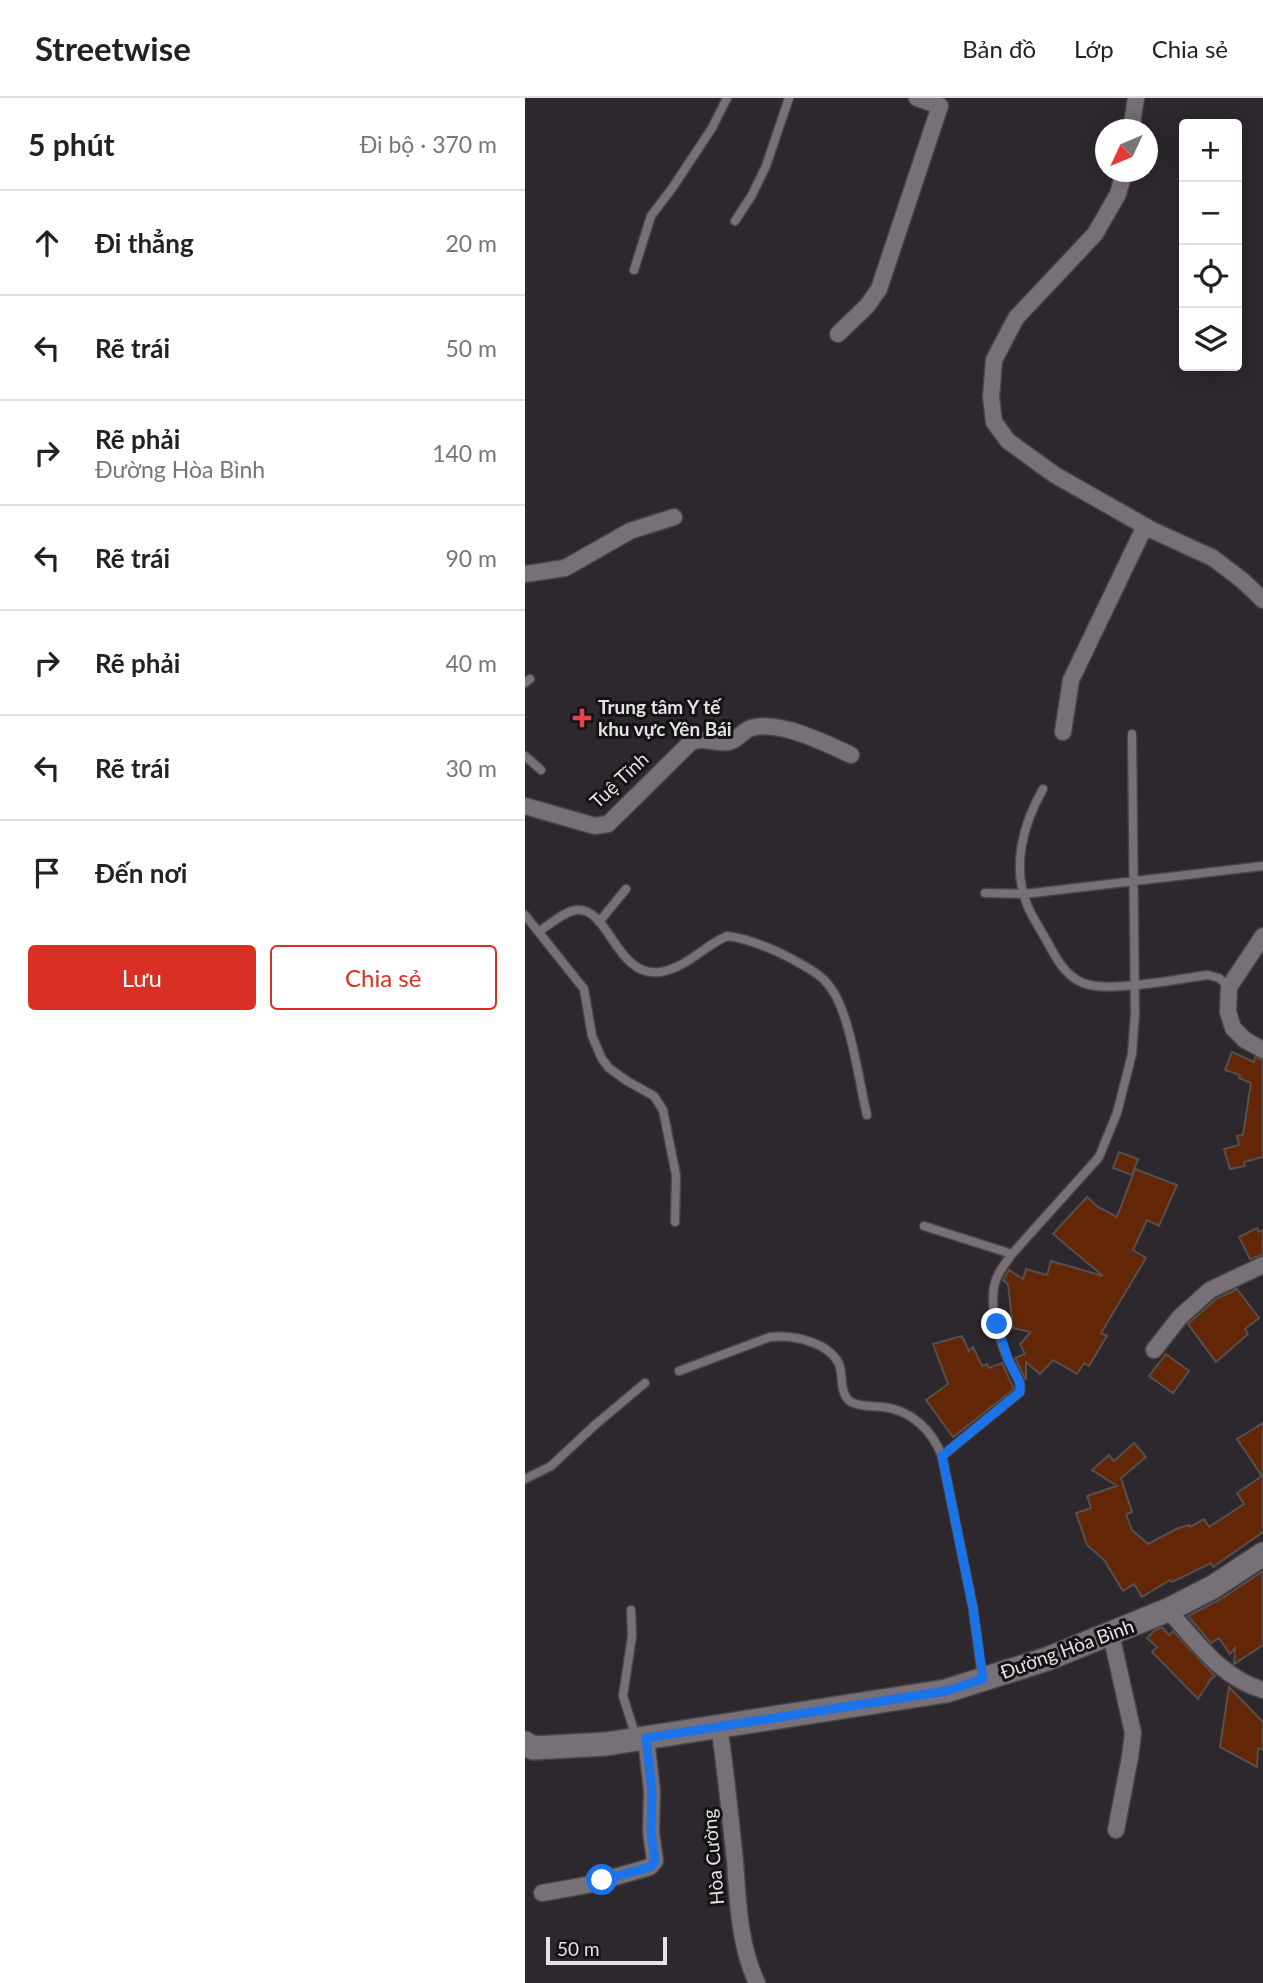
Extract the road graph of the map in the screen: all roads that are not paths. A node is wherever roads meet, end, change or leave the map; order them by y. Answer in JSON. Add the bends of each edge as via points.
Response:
{"nodes":[{"id":1,"x":727,"y":98,"type":"edge"},
{"id":2,"x":789,"y":98,"type":"edge"},
{"id":3,"x":917,"y":98,"type":"edge"},
{"id":4,"x":1136,"y":98,"type":"edge"},
{"id":5,"x":1133,"y":119,"type":"edge"},
{"id":6,"x":1121,"y":182,"type":"edge"},
{"id":7,"x":735,"y":221,"type":"dead end"},
{"id":8,"x":634,"y":270,"type":"dead end"},
{"id":9,"x":838,"y":334,"type":"dead end"},
{"id":10,"x":674,"y":517,"type":"dead end"},
{"id":11,"x":1145,"y":526,"type":"junction"},
{"id":12,"x":525,"y":574,"type":"edge"},
{"id":13,"x":1263,"y":600,"type":"edge"},
{"id":14,"x":1063,"y":732,"type":"dead end"},
{"id":15,"x":1132,"y":734,"type":"dead end"},
{"id":16,"x":851,"y":755,"type":"dead end"},
{"id":17,"x":525,"y":756,"type":"edge"},
{"id":18,"x":541,"y":770,"type":"dead end"},
{"id":19,"x":1043,"y":789,"type":"dead end"},
{"id":20,"x":525,"y":806,"type":"edge"},
{"id":21,"x":1263,"y":866,"type":"edge"},
{"id":22,"x":1134,"y":881,"type":"junction"},
{"id":23,"x":626,"y":889,"type":"dead end"},
{"id":24,"x":985,"y":892,"type":"dead end"},
{"id":25,"x":1024,"y":894,"type":"junction"},
{"id":26,"x":525,"y":915,"type":"edge"},
{"id":27,"x":599,"y":922,"type":"junction"},
{"id":28,"x":539,"y":931,"type":"junction"},
{"id":29,"x":1263,"y":936,"type":"edge"},
{"id":30,"x":1135,"y":984,"type":"junction"},
{"id":31,"x":1229,"y":987,"type":"junction"},
{"id":32,"x":1263,"y":1050,"type":"edge"},
{"id":33,"x":867,"y":1115,"type":"dead end"},
{"id":34,"x":675,"y":1222,"type":"dead end"},
{"id":35,"x":924,"y":1226,"type":"dead end"},
{"id":36,"x":1012,"y":1254,"type":"junction"},
{"id":37,"x":1263,"y":1265,"type":"edge"},
{"id":38,"x":1154,"y":1350,"type":"dead end"},
{"id":39,"x":679,"y":1371,"type":"dead end"},
{"id":40,"x":645,"y":1383,"type":"dead end"},
{"id":41,"x":942,"y":1456,"type":"junction"},
{"id":42,"x":525,"y":1479,"type":"edge"},
{"id":43,"x":1263,"y":1554,"type":"edge"},
{"id":44,"x":1168,"y":1610,"type":"junction"},
{"id":45,"x":631,"y":1611,"type":"dead end"},
{"id":46,"x":1111,"y":1634,"type":"junction"},
{"id":47,"x":983,"y":1679,"type":"junction"},
{"id":48,"x":1263,"y":1690,"type":"edge"},
{"id":49,"x":719,"y":1726,"type":"junction"},
{"id":50,"x":641,"y":1739,"type":"junction"},
{"id":51,"x":525,"y":1743,"type":"edge"},
{"id":52,"x":1116,"y":1830,"type":"dead end"},
{"id":53,"x":543,"y":1893,"type":"dead end"},
{"id":54,"x":757,"y":1983,"type":"edge"}],
"edges":[{"from":1,"to":8,"type":"lane","via":[[712,128],[651,216]]},
{"from":2,"to":7,"type":"lane","via":[[766,166]]},
{"from":3,"to":9,"type":"street","via":[[940,106],[897,242],[880,289]]},
{"from":4,"to":5,"type":"street"},
{"from":6,"to":11,"type":"street","via":[[1095,234],[1016,318],[994,360],[991,397],[994,422],[1008,442],[1055,475]]},
{"from":10,"to":12,"type":"street","via":[[630,531],[565,568]]},
{"from":11,"to":13,"type":"street","via":[[1213,558]]},
{"from":11,"to":14,"type":"street","via":[[1071,680]]},
{"from":15,"to":22,"type":"lane"},
{"from":16,"to":20,"type":"street","name":"Tuệ Tĩnh","via":[[800,733],[752,728],[727,743],[702,739],[690,743],[608,824],[595,826]]},
{"from":17,"to":18,"type":"lane"},
{"from":19,"to":25,"type":"lane","via":[[1031,811],[1021,848]]},
{"from":21,"to":22,"type":"lane"},
{"from":22,"to":25,"type":"lane"},
{"from":22,"to":30,"type":"lane"},
{"from":23,"to":27,"type":"lane"},
{"from":24,"to":25,"type":"lane"},
{"from":25,"to":30,"type":"lane","via":[[1053,952],[1076,980],[1089,985]]},
{"from":26,"to":28,"type":"lane"},
{"from":27,"to":28,"type":"lane","via":[[576,910]]},
{"from":27,"to":33,"type":"lane","via":[[618,950],[650,972],[677,967],[727,936],[766,946],[810,969],[838,999]]},
{"from":28,"to":34,"type":"lane","via":[[584,989],[592,1036],[602,1059],[654,1096],[663,1110],[676,1175]]},
{"from":29,"to":31,"type":"street"},
{"from":30,"to":31,"type":"lane","via":[[1208,975]]},
{"from":30,"to":36,"type":"lane","via":[[1132,1054],[1117,1113],[1099,1157]]},
{"from":31,"to":32,"type":"street","via":[[1233,1028]]},
{"from":35,"to":36,"type":"lane"},
{"from":36,"to":41,"type":"lane","via":[[994,1287],[994,1303],[1020,1392]]},
{"from":37,"to":38,"type":"street","via":[[1210,1290],[1180,1317]]},
{"from":39,"to":41,"type":"lane","via":[[770,1337],[819,1345],[835,1358],[845,1396],[852,1402],[894,1408],[913,1418],[928,1430]]},
{"from":40,"to":42,"type":"lane","via":[[551,1466]]},
{"from":41,"to":47,"type":"lane"},
{"from":43,"to":44,"type":"street","name":"Đường Hòa Bình"},
{"from":44,"to":46,"type":"street","name":"Đường Hòa Bình"},
{"from":44,"to":48,"type":"street","via":[[1226,1673]]},
{"from":45,"to":50,"type":"lane","via":[[623,1696]]},
{"from":46,"to":47,"type":"street","name":"Đường Hòa Bình"},
{"from":46,"to":52,"type":"street","via":[[1133,1733]]},
{"from":47,"to":49,"type":"street","name":"Đường Hòa Bình","via":[[946,1691]]},
{"from":49,"to":50,"type":"street","name":"Đường Hòa Bình"},
{"from":49,"to":54,"type":"street","name":"Hòa Cường","via":[[742,1937]]},
{"from":50,"to":51,"type":"street","name":"Đường Hòa Bình","via":[[533,1748]]},
{"from":50,"to":53,"type":"street","via":[[652,1791],[655,1861],[650,1867]]}]}
